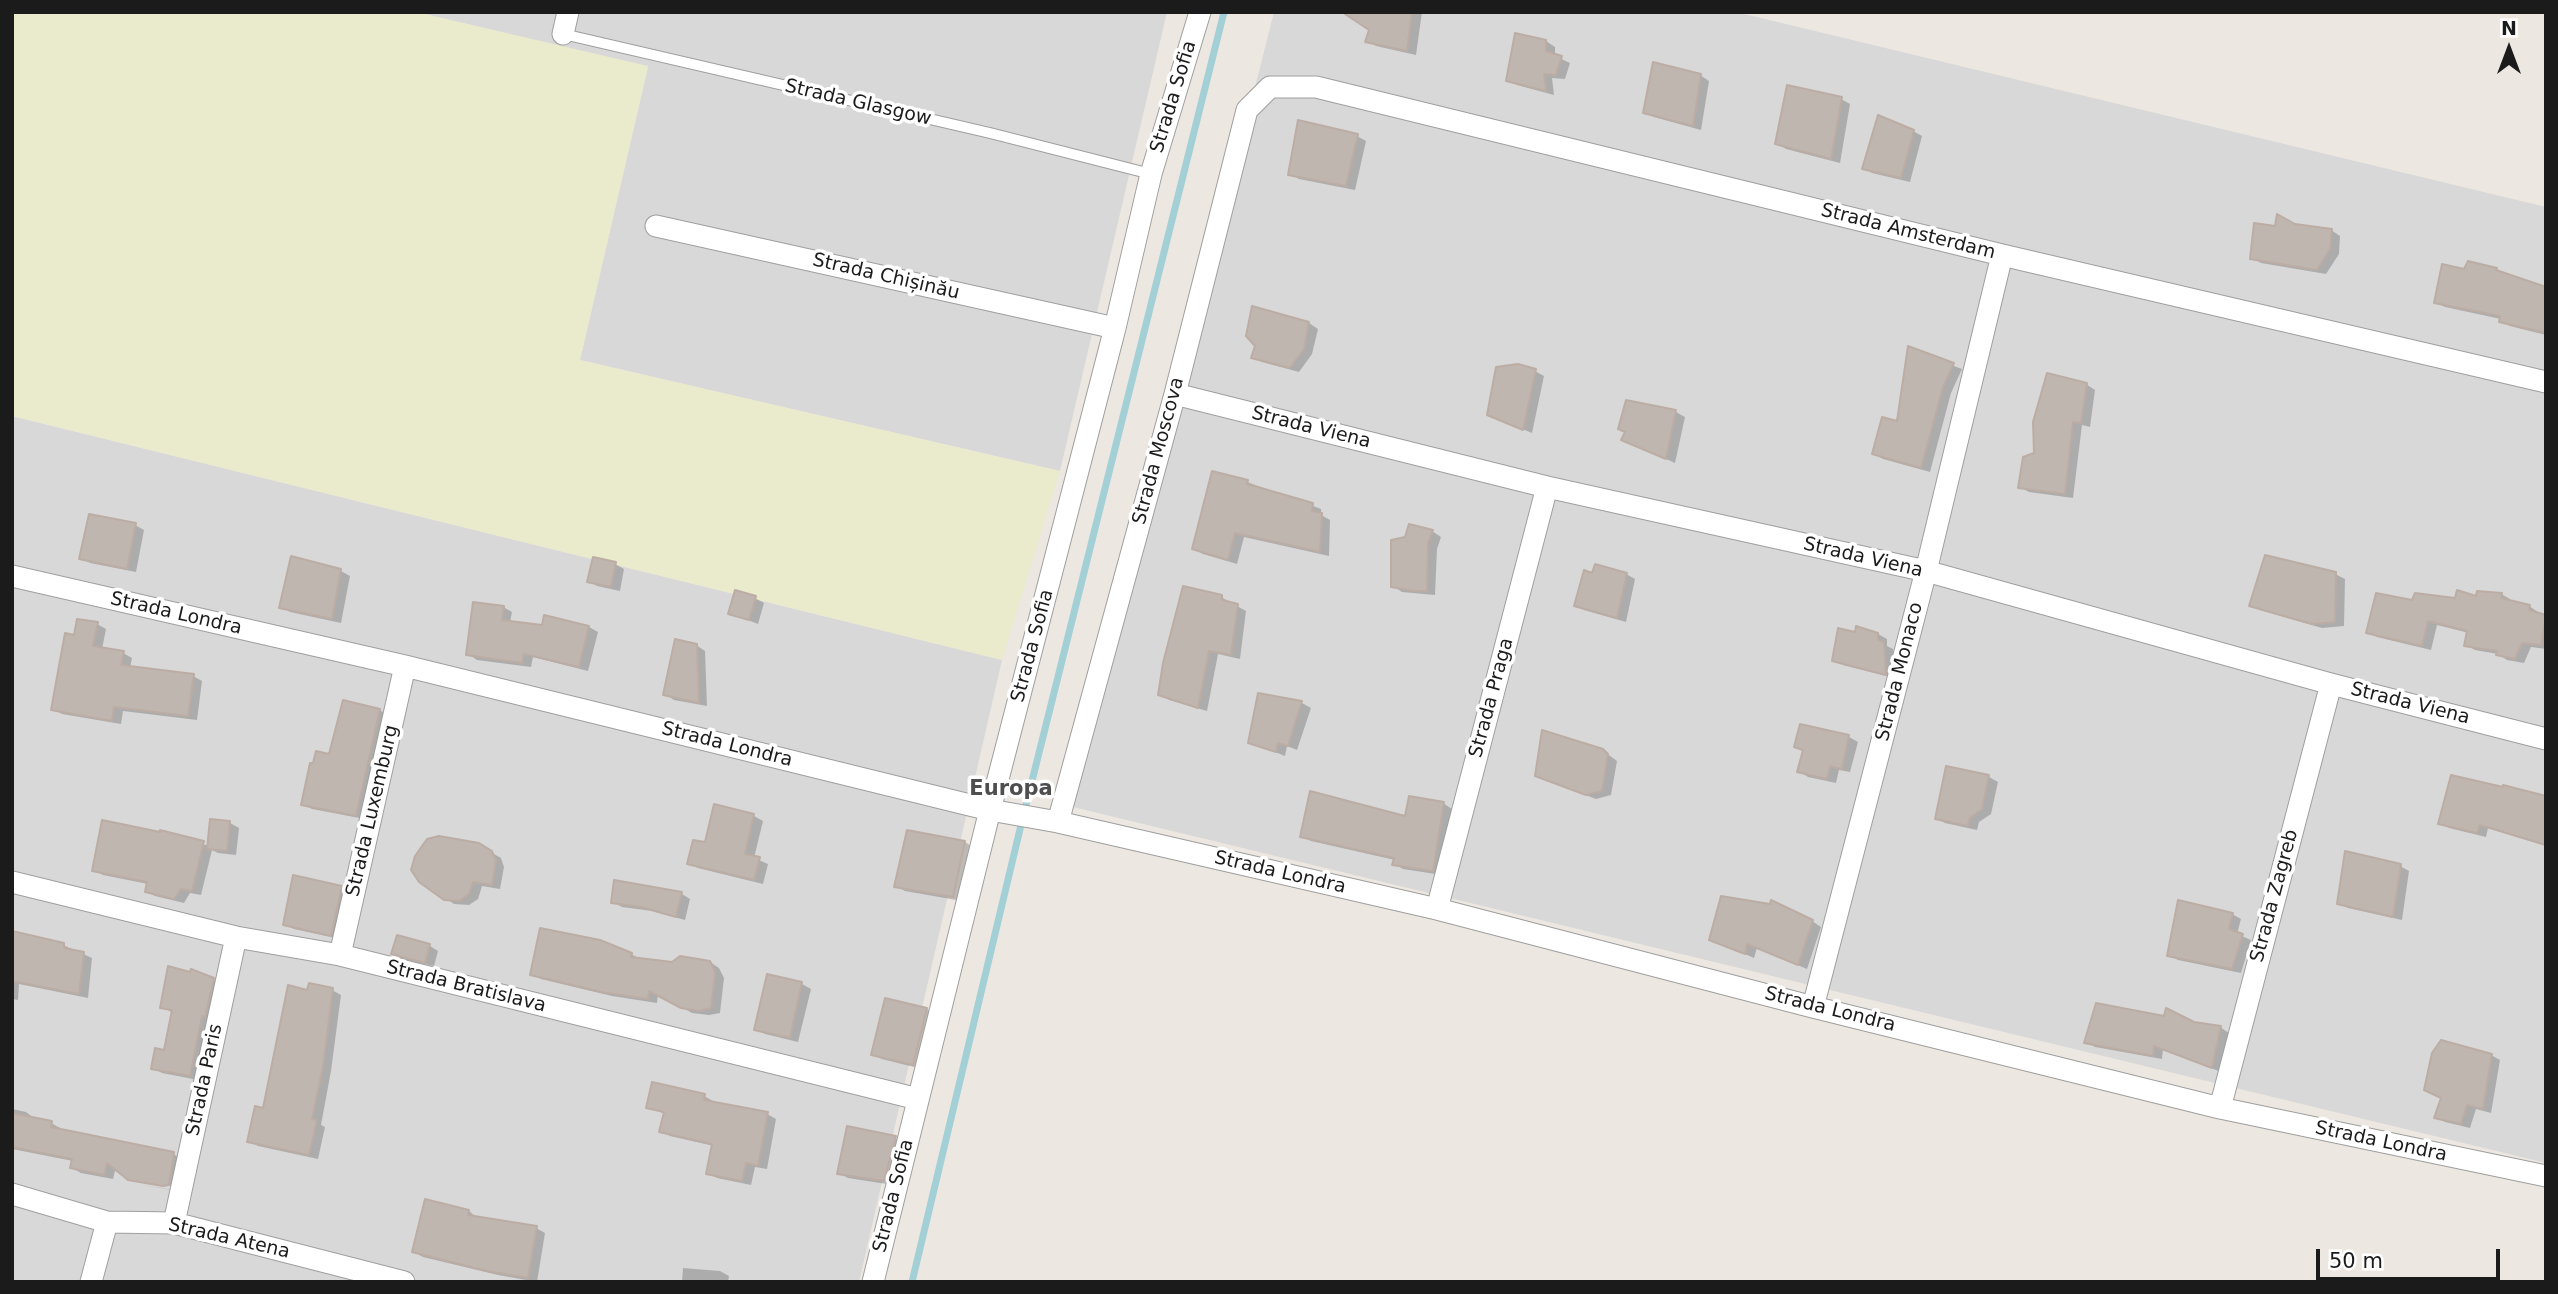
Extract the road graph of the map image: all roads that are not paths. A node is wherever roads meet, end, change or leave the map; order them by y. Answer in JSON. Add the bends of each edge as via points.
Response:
{"nodes":[{"id":1,"x":568,"y":12,"type":"edge"},
{"id":2,"x":1200,"y":12,"type":"edge"},
{"id":3,"x":564,"y":34,"type":"joint"},
{"id":4,"x":1270,"y":87,"type":"joint"},
{"id":5,"x":1152,"y":174,"type":"junction"},
{"id":6,"x":656,"y":226,"type":"dead end"},
{"id":7,"x":2002,"y":255,"type":"junction"},
{"id":8,"x":1115,"y":328,"type":"junction"},
{"id":9,"x":2546,"y":382,"type":"edge"},
{"id":10,"x":1175,"y":394,"type":"junction"},
{"id":11,"x":1547,"y":488,"type":"junction"},
{"id":12,"x":1926,"y":571,"type":"junction"},
{"id":13,"x":12,"y":576,"type":"edge"},
{"id":14,"x":405,"y":666,"type":"junction"},
{"id":15,"x":2331,"y":684,"type":"junction"},
{"id":16,"x":2546,"y":739,"type":"edge"},
{"id":17,"x":999,"y":811,"type":"junction"},
{"id":18,"x":1048,"y":821,"type":"junction"},
{"id":19,"x":12,"y":882,"type":"edge"},
{"id":20,"x":1437,"y":909,"type":"junction"},
{"id":21,"x":236,"y":937,"type":"junction"},
{"id":22,"x":340,"y":955,"type":"junction"},
{"id":23,"x":1813,"y":1007,"type":"junction"},
{"id":24,"x":918,"y":1099,"type":"junction"},
{"id":25,"x":2220,"y":1108,"type":"junction"},
{"id":26,"x":2546,"y":1176,"type":"edge"},
{"id":27,"x":12,"y":1194,"type":"edge"},
{"id":28,"x":107,"y":1222,"type":"junction"},
{"id":29,"x":174,"y":1223,"type":"junction"},
{"id":30,"x":343,"y":1274,"type":"edge"},
{"id":31,"x":92,"y":1282,"type":"edge"},
{"id":32,"x":404,"y":1282,"type":"edge"},
{"id":33,"x":873,"y":1282,"type":"edge"}],
"edges":[{"from":1,"to":3,"type":"street"},
{"from":2,"to":5,"type":"street","name":"Strada Sofia"},
{"from":3,"to":5,"type":"lane","name":"Strada Glasgow"},
{"from":4,"to":7,"type":"street","name":"Strada Amsterdam","via":[[1316,87]]},
{"from":4,"to":10,"type":"street","name":"Strada Moscova","via":[[1247,110]]},
{"from":5,"to":8,"type":"street","name":"Strada Sofia"},
{"from":6,"to":8,"type":"street","name":"Strada Chișinău"},
{"from":7,"to":9,"type":"street","name":"Strada Amsterdam"},
{"from":7,"to":12,"type":"street","name":"Strada Monaco"},
{"from":8,"to":17,"type":"street","name":"Strada Sofia"},
{"from":10,"to":11,"type":"street","name":"Strada Viena"},
{"from":10,"to":18,"type":"street","name":"Strada Moscova"},
{"from":11,"to":12,"type":"street","name":"Strada Viena"},
{"from":11,"to":20,"type":"street","name":"Strada Praga"},
{"from":12,"to":15,"type":"street","name":"Strada Viena"},
{"from":12,"to":23,"type":"street","name":"Strada Monaco"},
{"from":13,"to":14,"type":"street","name":"Strada Londra"},
{"from":14,"to":17,"type":"street","name":"Strada Londra"},
{"from":14,"to":22,"type":"street","name":"Strada Luxemburg"},
{"from":15,"to":16,"type":"street","name":"Strada Viena"},
{"from":15,"to":25,"type":"street","name":"Strada Zagreb"},
{"from":17,"to":18,"type":"street","name":"Strada Londra"},
{"from":17,"to":24,"type":"street","name":"Strada Sofia"},
{"from":18,"to":20,"type":"street","name":"Strada Londra"},
{"from":19,"to":21,"type":"street","name":"Strada Bratislava"},
{"from":20,"to":23,"type":"street","name":"Strada Londra"},
{"from":21,"to":22,"type":"street","name":"Strada Bratislava"},
{"from":21,"to":29,"type":"street","name":"Strada Paris"},
{"from":22,"to":24,"type":"street","name":"Strada Bratislava"},
{"from":23,"to":25,"type":"street","name":"Strada Londra"},
{"from":24,"to":33,"type":"street","name":"Strada Sofia"},
{"from":25,"to":26,"type":"street","name":"Strada Londra"},
{"from":27,"to":28,"type":"street","name":"Strada Atena"},
{"from":28,"to":29,"type":"street","name":"Strada Atena"},
{"from":28,"to":31,"type":"street"},
{"from":29,"to":30,"type":"street","name":"Strada Atena"},
{"from":30,"to":32,"type":"street","name":"Strada Atena"}]}
